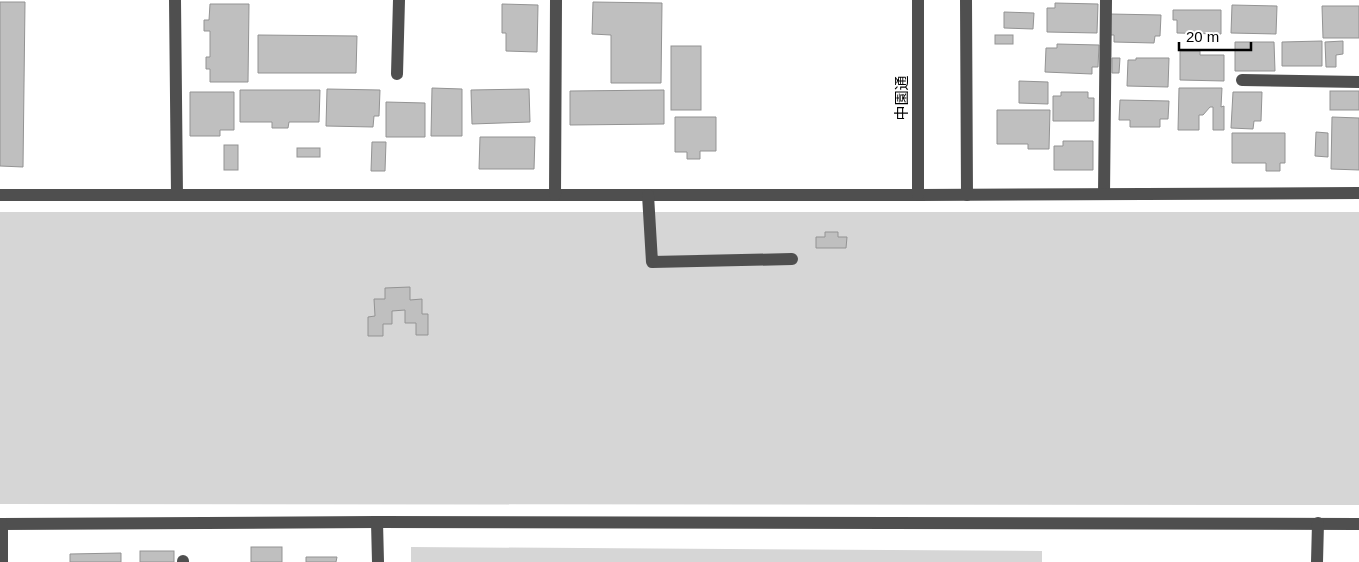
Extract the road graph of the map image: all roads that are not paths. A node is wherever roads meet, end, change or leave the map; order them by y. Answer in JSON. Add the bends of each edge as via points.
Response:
{"nodes":[{"id":1,"x":175,"y":0,"type":"edge"},
{"id":2,"x":398,"y":0,"type":"edge"},
{"id":3,"x":556,"y":0,"type":"edge"},
{"id":4,"x":918,"y":0,"type":"edge"},
{"id":5,"x":966,"y":0,"type":"edge"},
{"id":6,"x":1106,"y":0,"type":"edge"},
{"id":7,"x":397,"y":74,"type":"dead end"},
{"id":8,"x":1242,"y":80,"type":"dead end"},
{"id":9,"x":1359,"y":82,"type":"edge"},
{"id":10,"x":1104,"y":194,"type":"junction"},
{"id":11,"x":1359,"y":194,"type":"edge"},
{"id":12,"x":0,"y":195,"type":"edge"},
{"id":13,"x":177,"y":195,"type":"junction"},
{"id":14,"x":555,"y":195,"type":"junction"},
{"id":15,"x":648,"y":195,"type":"junction"},
{"id":16,"x":918,"y":195,"type":"junction"},
{"id":17,"x":967,"y":195,"type":"junction"},
{"id":18,"x":792,"y":259,"type":"dead end"},
{"id":19,"x":377,"y":522,"type":"junction"},
{"id":20,"x":1318,"y":523,"type":"junction"},
{"id":21,"x":1,"y":524,"type":"edge"},
{"id":22,"x":1359,"y":524,"type":"edge"},
{"id":23,"x":2,"y":562,"type":"edge"},
{"id":24,"x":378,"y":562,"type":"edge"},
{"id":25,"x":1318,"y":562,"type":"edge"}],
"edges":[{"from":1,"to":13,"type":"street"},
{"from":2,"to":7,"type":"street"},
{"from":3,"to":14,"type":"street"},
{"from":4,"to":16,"type":"street","name":"中園通"},
{"from":5,"to":17,"type":"street"},
{"from":6,"to":10,"type":"street"},
{"from":8,"to":9,"type":"street"},
{"from":10,"to":11,"type":"street"},
{"from":10,"to":17,"type":"street"},
{"from":12,"to":13,"type":"street"},
{"from":13,"to":14,"type":"street"},
{"from":14,"to":15,"type":"street"},
{"from":15,"to":16,"type":"street"},
{"from":15,"to":18,"type":"street","via":[[652,262]]},
{"from":16,"to":17,"type":"street"},
{"from":19,"to":20,"type":"street"},
{"from":19,"to":21,"type":"street"},
{"from":19,"to":24,"type":"street"},
{"from":20,"to":22,"type":"street"},
{"from":20,"to":25,"type":"street"},
{"from":21,"to":23,"type":"street"}]}
